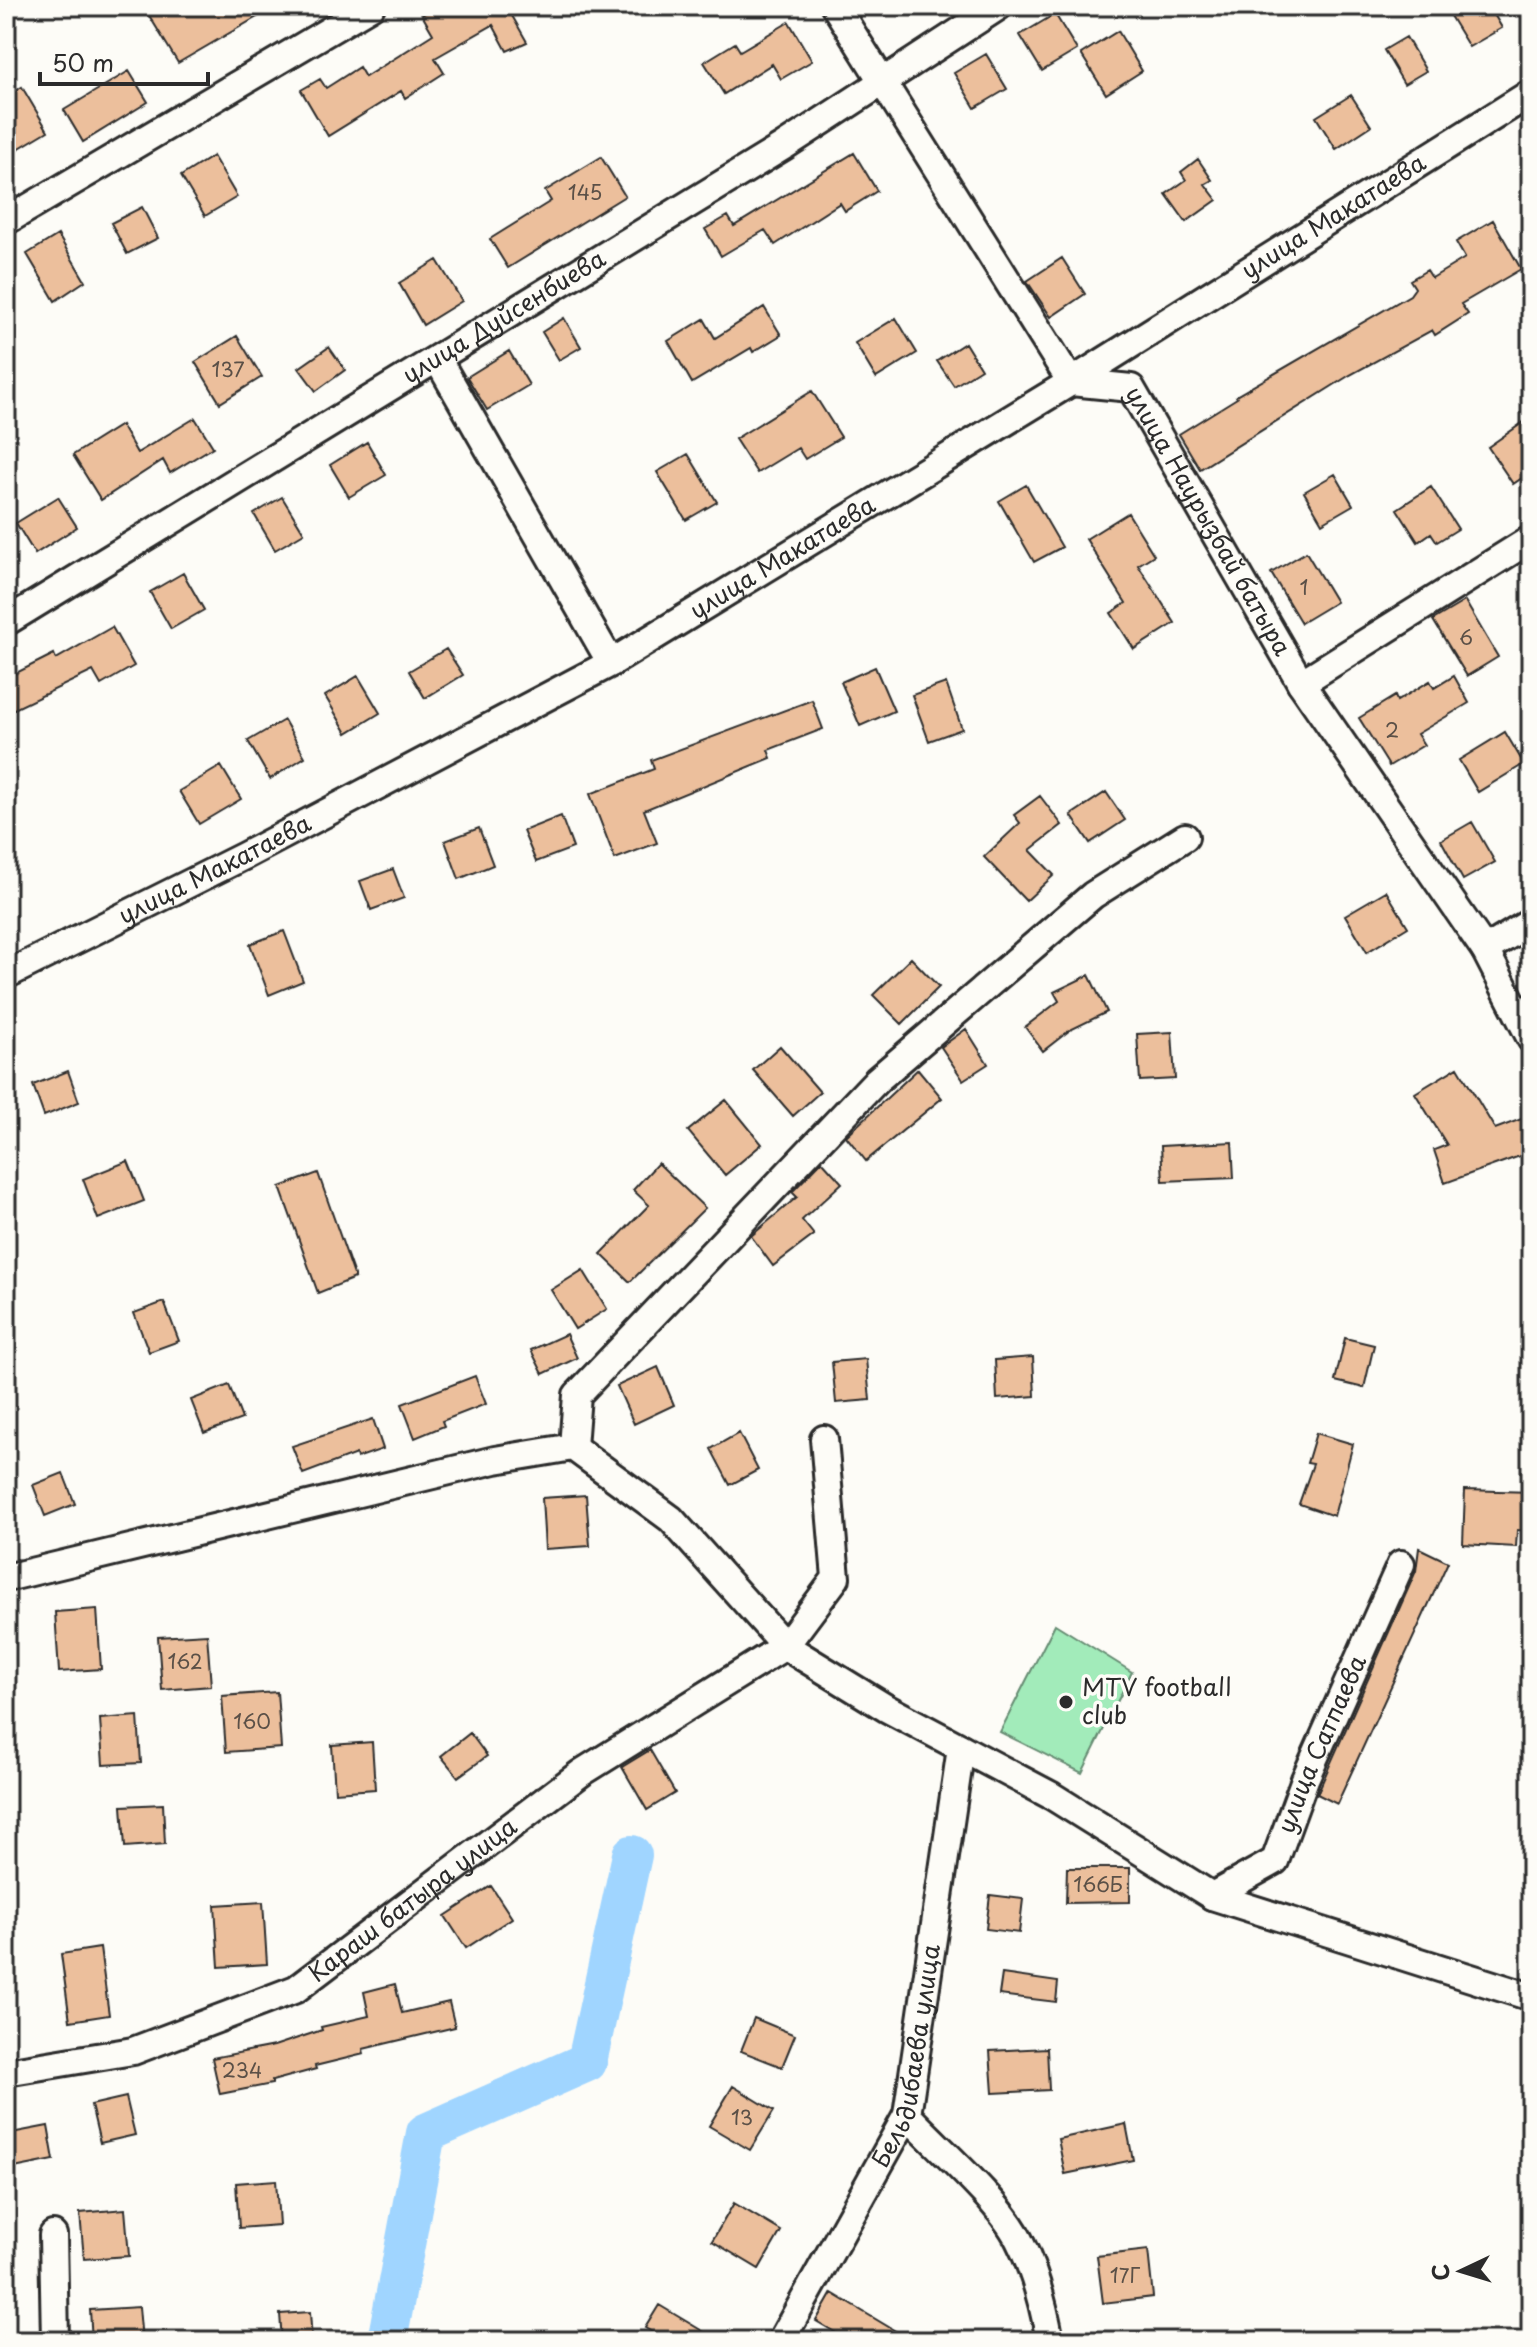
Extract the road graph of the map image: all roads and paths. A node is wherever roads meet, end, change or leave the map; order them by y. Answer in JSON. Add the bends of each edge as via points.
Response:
{"nodes":[{"id":1,"x":371,"y":6,"type":"edge"},
{"id":2,"x":835,"y":6,"type":"edge"},
{"id":3,"x":999,"y":6,"type":"edge"},
{"id":4,"x":881,"y":82,"type":"junction"},
{"id":5,"x":1531,"y":93,"type":"edge"},
{"id":6,"x":6,"y":221,"type":"edge"},
{"id":7,"x":438,"y":360,"type":"junction"},
{"id":8,"x":1071,"y":382,"type":"junction"},
{"id":9,"x":1531,"y":539,"type":"edge"},
{"id":10,"x":6,"y":622,"type":"edge"},
{"id":11,"x":611,"y":663,"type":"junction"},
{"id":12,"x":1301,"y":683,"type":"junction"},
{"id":13,"x":1185,"y":837,"type":"dead end"},
{"id":14,"x":1531,"y":922,"type":"edge"},
{"id":15,"x":1485,"y":950,"type":"junction"},
{"id":16,"x":6,"y":975,"type":"edge"},
{"id":17,"x":1531,"y":1039,"type":"edge"},
{"id":18,"x":824,"y":1439,"type":"dead end"},
{"id":19,"x":573,"y":1447,"type":"junction"},
{"id":20,"x":1401,"y":1564,"type":"dead end"},
{"id":21,"x":6,"y":1578,"type":"edge"},
{"id":22,"x":785,"y":1646,"type":"junction"},
{"id":23,"x":961,"y":1748,"type":"junction"},
{"id":24,"x":1212,"y":1896,"type":"junction"},
{"id":25,"x":1531,"y":1997,"type":"edge"},
{"id":26,"x":6,"y":2072,"type":"edge"},
{"id":27,"x":907,"y":2115,"type":"junction"},
{"id":28,"x":53,"y":2235,"type":"dead end"},
{"id":29,"x":55,"y":2341,"type":"edge"},
{"id":30,"x":781,"y":2341,"type":"edge"},
{"id":31,"x":1050,"y":2341,"type":"edge"}],
"edges":[{"from":1,"to":6,"type":"street"},
{"from":2,"to":4,"type":"street"},
{"from":3,"to":4,"type":"street","name":"улица Дуйсенбиева"},
{"from":4,"to":7,"type":"street","name":"улица Дуйсенбиева"},
{"from":4,"to":8,"type":"street"},
{"from":5,"to":8,"type":"street","name":"улица Макатаева"},
{"from":7,"to":10,"type":"street","name":"улица Дуйсенбиева"},
{"from":7,"to":11,"type":"street"},
{"from":8,"to":11,"type":"street","name":"улица Макатаева"},
{"from":8,"to":12,"type":"street","name":"улица Наурызбай батыра","via":[[1131,388]]},
{"from":9,"to":12,"type":"street"},
{"from":11,"to":16,"type":"street","name":"улица Макатаева"},
{"from":12,"to":15,"type":"street","name":"улица Наурызбай батыра"},
{"from":13,"to":19,"type":"street","via":[[1093,895],[877,1080],[577,1395]]},
{"from":14,"to":15,"type":"street"},
{"from":15,"to":17,"type":"street","name":"улица Наурызбай батыра"},
{"from":18,"to":22,"type":"street","via":[[836,1578]]},
{"from":19,"to":21,"type":"street","via":[[495,1460]]},
{"from":19,"to":22,"type":"street","via":[[671,1519]]},
{"from":20,"to":24,"type":"street","name":"улица Сатпаева","via":[[1305,1779],[1275,1861]]},
{"from":22,"to":23,"type":"street"},
{"from":22,"to":26,"type":"street","name":"Караш батыра улица","via":[[581,1773],[296,1989],[133,2051]]},
{"from":23,"to":24,"type":"street","via":[[1052,1796]]},
{"from":23,"to":27,"type":"street","name":"Бельдибаева улица"},
{"from":24,"to":25,"type":"street"},
{"from":27,"to":30,"type":"street","name":"Бельдибаева улица"},
{"from":27,"to":31,"type":"street","via":[[1018,2237]]},
{"from":28,"to":29,"type":"street"}]}
